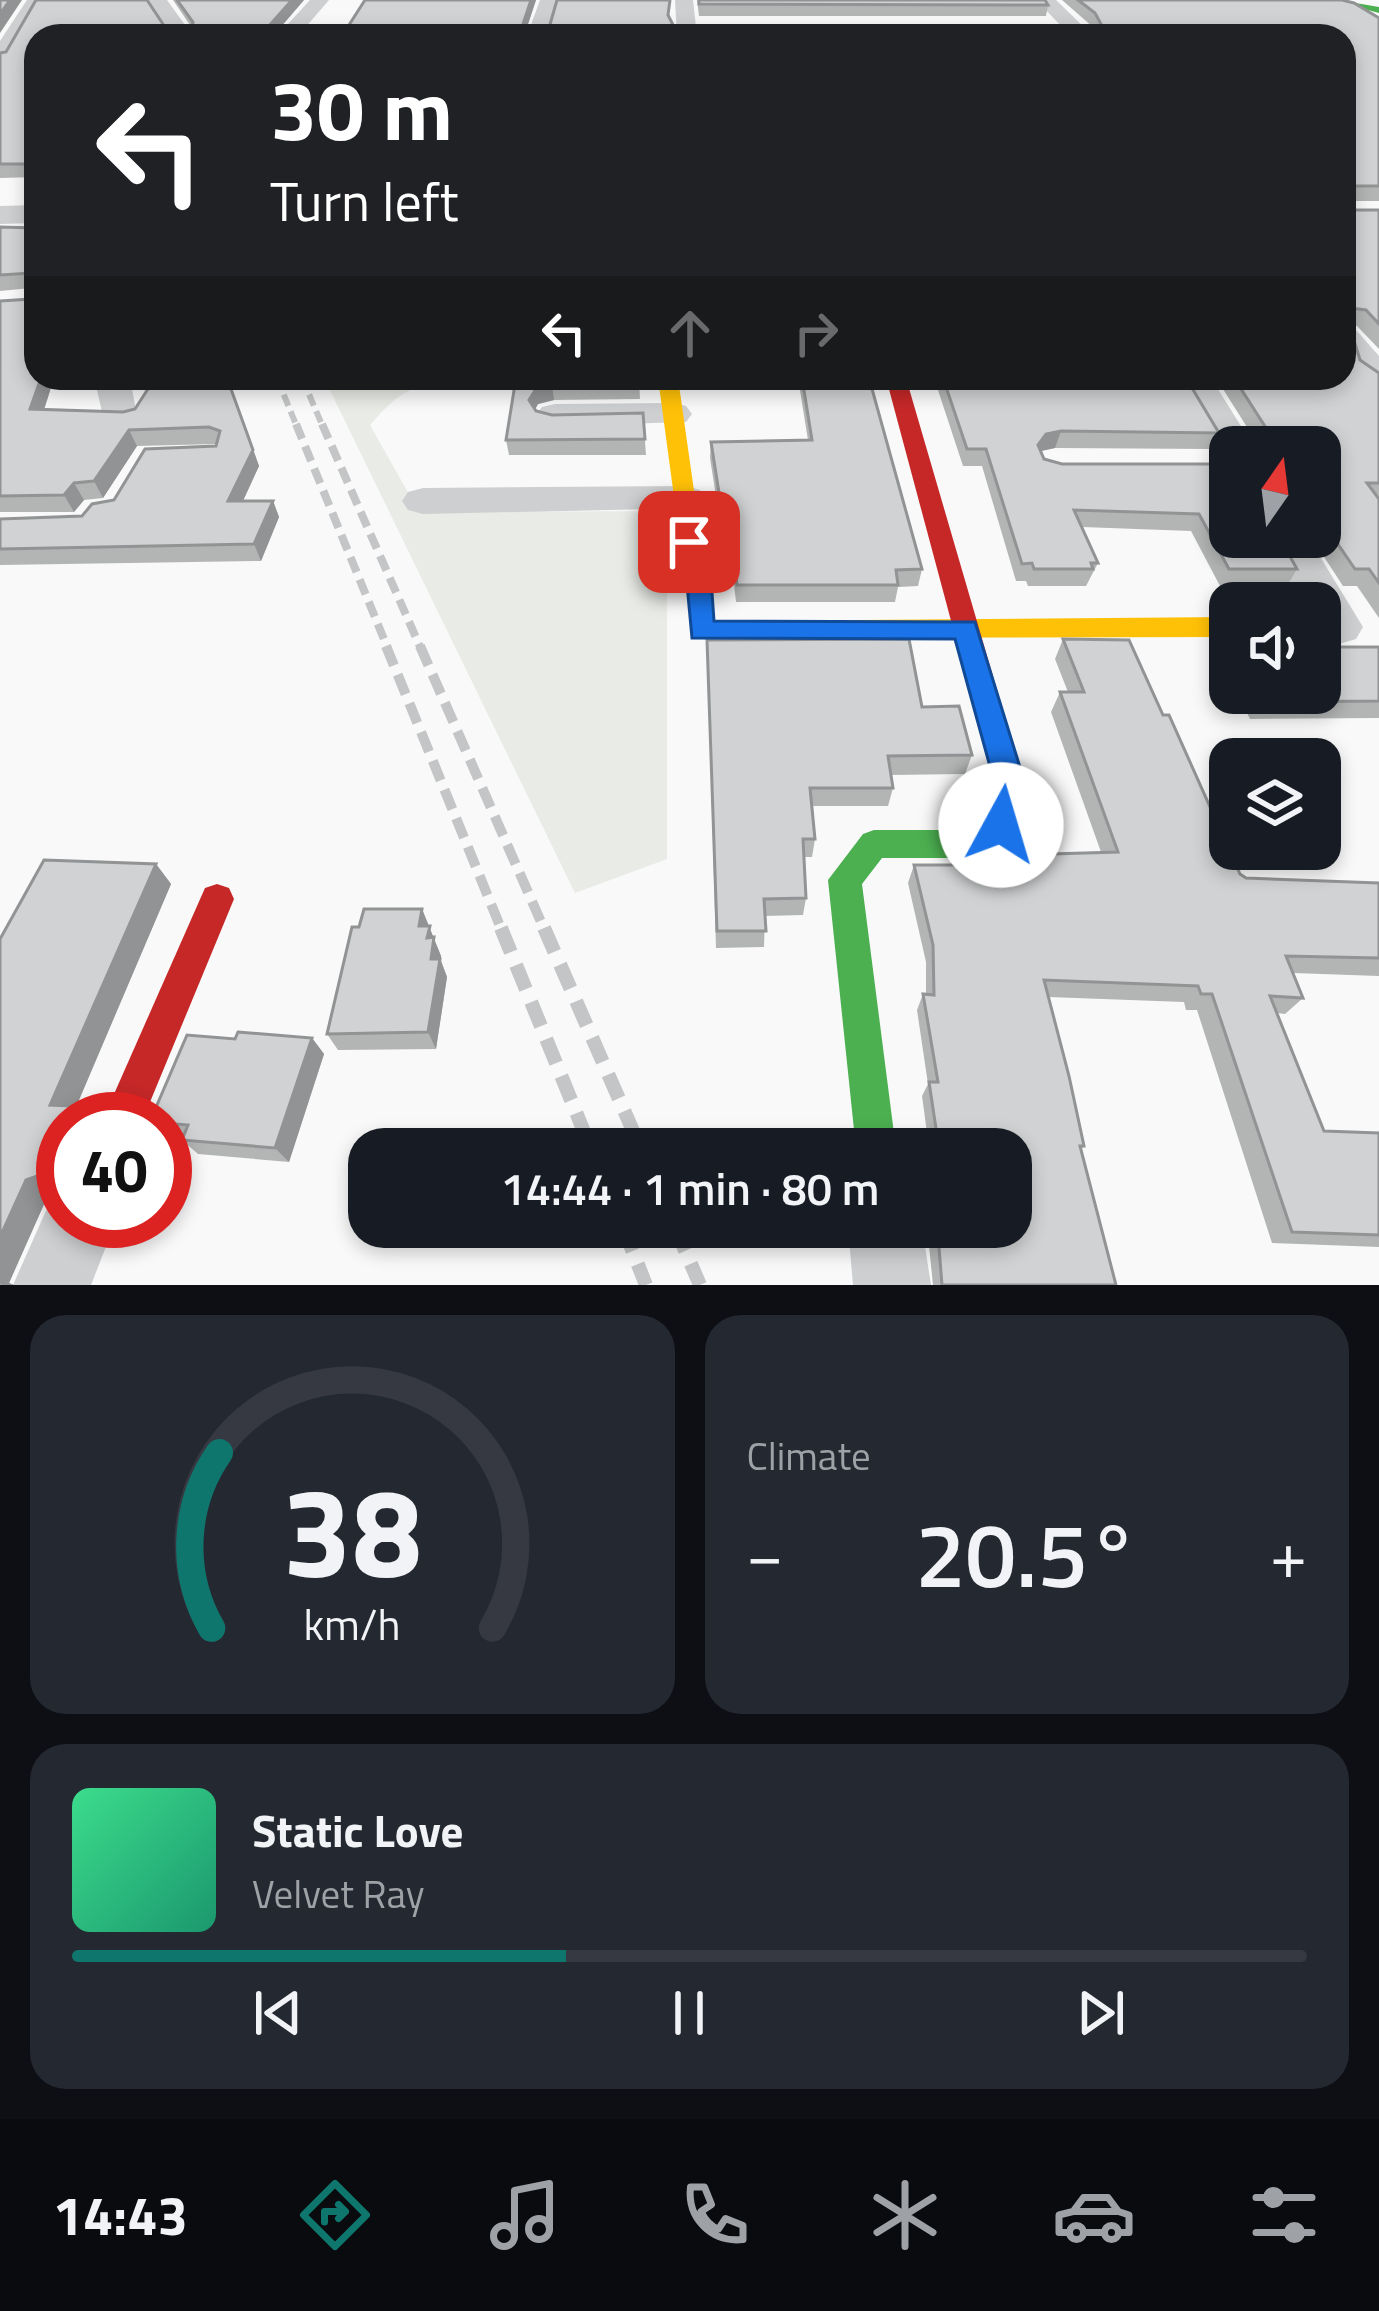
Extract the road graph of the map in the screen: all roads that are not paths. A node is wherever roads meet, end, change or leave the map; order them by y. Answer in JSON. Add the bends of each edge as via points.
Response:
{"nodes":[{"id":1,"x":36,"y":0,"type":"edge"},
{"id":2,"x":320,"y":0,"type":"edge"},
{"id":3,"x":1046,"y":0,"type":"edge"},
{"id":4,"x":1343,"y":0,"type":"edge"},
{"id":5,"x":1379,"y":10,"type":"edge"},
{"id":6,"x":297,"y":24,"type":"edge"},
{"id":7,"x":1071,"y":24,"type":"edge"},
{"id":8,"x":1,"y":53,"type":"edge"},
{"id":9,"x":1356,"y":351,"type":"edge"},
{"id":10,"x":1379,"y":378,"type":"edge"},
{"id":11,"x":114,"y":390,"type":"edge"},
{"id":12,"x":899,"y":390,"type":"edge"},
{"id":13,"x":1198,"y":390,"type":"edge"},
{"id":14,"x":670,"y":396,"type":"edge"},
{"id":15,"x":555,"y":415,"type":"edge"},
{"id":16,"x":118,"y":416,"type":"edge"},
{"id":17,"x":1211,"y":426,"type":"edge"},
{"id":18,"x":685,"y":499,"type":"junction"},
{"id":19,"x":423,"y":501,"type":"dead end"},
{"id":20,"x":1300,"y":558,"type":"edge"},
{"id":21,"x":1209,"y":627,"type":"edge"},
{"id":22,"x":1346,"y":627,"type":"edge"},
{"id":23,"x":965,"y":629,"type":"junction"},
{"id":24,"x":217,"y":899,"type":"dead end"},
{"id":25,"x":135,"y":1092,"type":"edge"},
{"id":26,"x":874,"y":1128,"type":"edge"},
{"id":27,"x":68,"y":1248,"type":"edge"},
{"id":28,"x":888,"y":1248,"type":"edge"},
{"id":29,"x":52,"y":1285,"type":"edge"},
{"id":30,"x":892,"y":1285,"type":"edge"}],
"edges":[{"from":1,"to":8,"type":"street"},
{"from":2,"to":6,"type":"street"},
{"from":3,"to":7,"type":"street"},
{"from":4,"to":5,"type":"street"},
{"from":9,"to":10,"type":"street"},
{"from":11,"to":16,"type":"street"},
{"from":12,"to":23,"type":"street"},
{"from":13,"to":17,"type":"street"},
{"from":14,"to":15,"type":"street"},
{"from":14,"to":18,"type":"street"},
{"from":18,"to":19,"type":"street"},
{"from":18,"to":23,"type":"street","via":[[701,631]]},
{"from":20,"to":22,"type":"street"},
{"from":21,"to":23,"type":"street"},
{"from":23,"to":26,"type":"street","via":[[1016,806],[986,844],[874,844],[844,880]]},
{"from":24,"to":25,"type":"street"},
{"from":27,"to":29,"type":"street"},
{"from":28,"to":30,"type":"street"}]}
